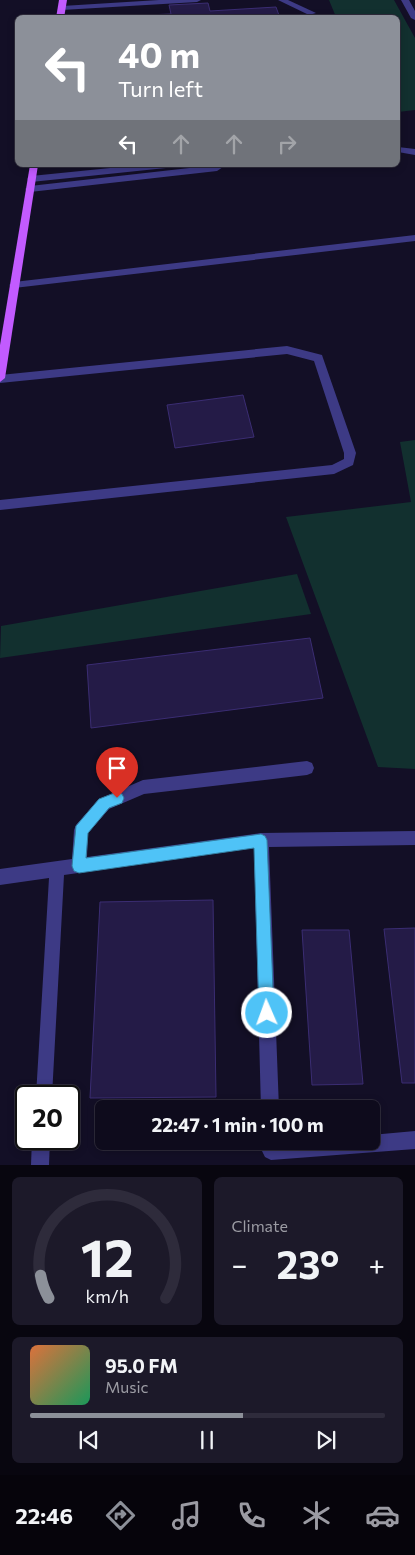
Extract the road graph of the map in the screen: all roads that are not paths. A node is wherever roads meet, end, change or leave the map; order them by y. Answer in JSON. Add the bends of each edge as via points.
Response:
{"nodes":[{"id":1,"x":197,"y":0,"type":"edge"},
{"id":2,"x":282,"y":0,"type":"edge"},
{"id":3,"x":405,"y":0,"type":"edge"},
{"id":4,"x":115,"y":2,"type":"edge"},
{"id":5,"x":63,"y":4,"type":"edge"},
{"id":6,"x":312,"y":13,"type":"dead end"},
{"id":7,"x":415,"y":18,"type":"edge"},
{"id":8,"x":400,"y":150,"type":"edge"},
{"id":9,"x":415,"y":152,"type":"edge"},
{"id":10,"x":34,"y":167,"type":"edge"},
{"id":11,"x":126,"y":167,"type":"edge"},
{"id":12,"x":219,"y":167,"type":"edge"},
{"id":13,"x":106,"y":168,"type":"edge"},
{"id":14,"x":30,"y":184,"type":"junction"},
{"id":15,"x":415,"y":238,"type":"edge"},
{"id":16,"x":14,"y":285,"type":"junction"},
{"id":17,"x":0,"y":378,"type":"edge"},
{"id":18,"x":0,"y":506,"type":"edge"},
{"id":19,"x":307,"y":768,"type":"dead end"},
{"id":20,"x":415,"y":838,"type":"edge"},
{"id":21,"x":261,"y":840,"type":"junction"},
{"id":22,"x":79,"y":866,"type":"junction"},
{"id":23,"x":57,"y":869,"type":"junction"},
{"id":24,"x":0,"y":877,"type":"edge"},
{"id":25,"x":45,"y":1085,"type":"edge"},
{"id":26,"x":270,"y":1100,"type":"edge"},
{"id":27,"x":415,"y":1140,"type":"edge"},
{"id":28,"x":380,"y":1143,"type":"edge"},
{"id":29,"x":41,"y":1150,"type":"edge"},
{"id":30,"x":271,"y":1150,"type":"edge"},
{"id":31,"x":284,"y":1150,"type":"edge"},
{"id":32,"x":40,"y":1165,"type":"edge"}],
"edges":[{"from":1,"to":4,"type":"street"},
{"from":2,"to":6,"type":"street"},
{"from":3,"to":7,"type":"street"},
{"from":4,"to":5,"type":"street"},
{"from":8,"to":9,"type":"street"},
{"from":10,"to":14,"type":"main road"},
{"from":11,"to":13,"type":"street"},
{"from":12,"to":14,"type":"street"},
{"from":13,"to":14,"type":"street"},
{"from":14,"to":16,"type":"main road"},
{"from":15,"to":16,"type":"street"},
{"from":16,"to":17,"type":"main road"},
{"from":17,"to":18,"type":"street","via":[[287,350],[318,358],[350,453],[349,462],[334,469]]},
{"from":19,"to":22,"type":"street","via":[[143,787],[104,804],[81,830]]},
{"from":20,"to":21,"type":"street"},
{"from":21,"to":22,"type":"street"},
{"from":21,"to":26,"type":"street"},
{"from":22,"to":23,"type":"street"},
{"from":23,"to":24,"type":"street"},
{"from":23,"to":25,"type":"street"},
{"from":27,"to":28,"type":"street"},
{"from":29,"to":32,"type":"street"},
{"from":30,"to":31,"type":"street"}]}
